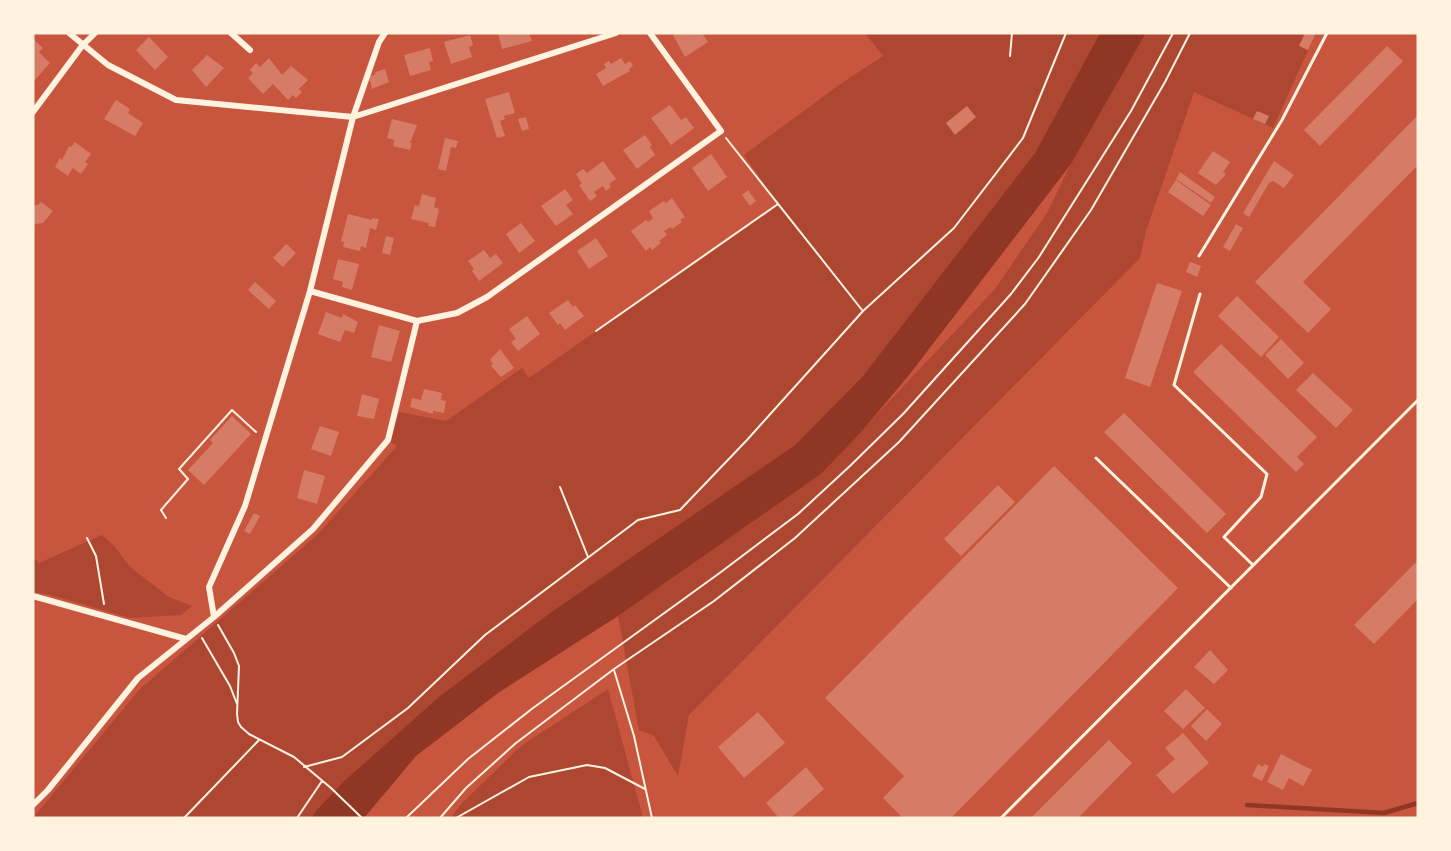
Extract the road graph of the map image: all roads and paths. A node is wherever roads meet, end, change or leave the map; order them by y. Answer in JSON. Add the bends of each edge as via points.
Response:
{"nodes":[{"id":1,"x":69,"y":33,"type":"edge"},
{"id":2,"x":95,"y":33,"type":"edge"},
{"id":3,"x":231,"y":33,"type":"edge"},
{"id":4,"x":385,"y":33,"type":"edge"},
{"id":5,"x":616,"y":33,"type":"edge"},
{"id":6,"x":650,"y":33,"type":"edge"},
{"id":7,"x":1012,"y":33,"type":"edge"},
{"id":8,"x":1066,"y":33,"type":"edge"},
{"id":9,"x":1173,"y":33,"type":"edge"},
{"id":10,"x":1190,"y":33,"type":"edge"},
{"id":11,"x":1327,"y":33,"type":"edge"},
{"id":12,"x":82,"y":46,"type":"junction"},
{"id":13,"x":250,"y":50,"type":"dead end"},
{"id":14,"x":1010,"y":56,"type":"dead end"},
{"id":15,"x":33,"y":112,"type":"edge"},
{"id":16,"x":353,"y":117,"type":"junction"},
{"id":17,"x":721,"y":131,"type":"junction"},
{"id":18,"x":778,"y":204,"type":"junction"},
{"id":19,"x":1200,"y":256,"type":"dead end"},
{"id":20,"x":310,"y":291,"type":"junction"},
{"id":21,"x":1200,"y":294,"type":"dead end"},
{"id":22,"x":863,"y":311,"type":"junction"},
{"id":23,"x":417,"y":321,"type":"junction"},
{"id":24,"x":596,"y":331,"type":"dead end"},
{"id":25,"x":1418,"y":400,"type":"edge"},
{"id":26,"x":265,"y":440,"type":"junction"},
{"id":27,"x":1096,"y":458,"type":"dead end"},
{"id":28,"x":560,"y":487,"type":"dead end"},
{"id":29,"x":166,"y":518,"type":"dead end"},
{"id":30,"x":87,"y":538,"type":"dead end"},
{"id":31,"x":588,"y":557,"type":"junction"},
{"id":32,"x":1253,"y":565,"type":"junction"},
{"id":33,"x":1230,"y":588,"type":"junction"},
{"id":34,"x":33,"y":596,"type":"edge"},
{"id":35,"x":106,"y":616,"type":"junction"},
{"id":36,"x":214,"y":617,"type":"junction"},
{"id":37,"x":197,"y":631,"type":"junction"},
{"id":38,"x":186,"y":639,"type":"junction"},
{"id":39,"x":614,"y":669,"type":"junction"},
{"id":40,"x":237,"y":707,"type":"junction"},
{"id":41,"x":260,"y":739,"type":"junction"},
{"id":42,"x":304,"y":767,"type":"junction"},
{"id":43,"x":322,"y":781,"type":"junction"},
{"id":44,"x":645,"y":789,"type":"junction"},
{"id":45,"x":33,"y":805,"type":"edge"},
{"id":46,"x":184,"y":818,"type":"edge"},
{"id":47,"x":297,"y":818,"type":"edge"},
{"id":48,"x":362,"y":818,"type":"edge"},
{"id":49,"x":406,"y":818,"type":"edge"},
{"id":50,"x":440,"y":818,"type":"edge"},
{"id":51,"x":456,"y":818,"type":"edge"},
{"id":52,"x":652,"y":818,"type":"edge"},
{"id":53,"x":1001,"y":818,"type":"edge"}],
"edges":[{"from":1,"to":12,"type":"street"},
{"from":2,"to":12,"type":"street"},
{"from":3,"to":13,"type":"street"},
{"from":4,"to":16,"type":"street"},
{"from":5,"to":16,"type":"street"},
{"from":6,"to":17,"type":"street"},
{"from":7,"to":14,"type":"path"},
{"from":8,"to":22,"type":"path","via":[[1023,138],[954,228]]},
{"from":9,"to":49,"type":"path","via":[[1131,111],[1040,257],[904,413],[798,514],[533,708],[468,759]]},
{"from":10,"to":39,"type":"path","via":[[1091,210],[1010,321],[899,442],[795,538],[714,601]]},
{"from":11,"to":19,"type":"lane","via":[[1282,120]]},
{"from":12,"to":15,"type":"street"},
{"from":12,"to":16,"type":"street","via":[[108,65],[176,100]]},
{"from":16,"to":20,"type":"street"},
{"from":17,"to":18,"type":"path"},
{"from":17,"to":23,"type":"street","via":[[487,297],[457,313]]},
{"from":18,"to":22,"type":"path"},
{"from":18,"to":24,"type":"path"},
{"from":20,"to":23,"type":"street"},
{"from":20,"to":26,"type":"street"},
{"from":21,"to":32,"type":"lane","via":[[1174,385],[1267,474],[1261,497],[1224,537]]},
{"from":22,"to":31,"type":"path","via":[[680,510],[638,520]]},
{"from":23,"to":36,"type":"street","via":[[388,440],[313,529]]},
{"from":25,"to":32,"type":"lane"},
{"from":26,"to":29,"type":"path","via":[[232,410],[180,469],[188,478],[160,510]]},
{"from":26,"to":36,"type":"street","via":[[245,506],[209,587]]},
{"from":27,"to":33,"type":"lane"},
{"from":28,"to":31,"type":"path"},
{"from":30,"to":35,"type":"path","via":[[96,556]]},
{"from":31,"to":42,"type":"path","via":[[485,635],[408,708],[342,757]]},
{"from":32,"to":33,"type":"lane"},
{"from":33,"to":53,"type":"lane"},
{"from":34,"to":35,"type":"street"},
{"from":35,"to":38,"type":"street"},
{"from":36,"to":37,"type":"street"},
{"from":36,"to":40,"type":"path","via":[[239,666]]},
{"from":37,"to":38,"type":"street"},
{"from":37,"to":40,"type":"path","via":[[230,686]]},
{"from":38,"to":45,"type":"street","via":[[138,678]]},
{"from":39,"to":44,"type":"path"},
{"from":39,"to":50,"type":"path","via":[[516,743]]},
{"from":40,"to":41,"type":"path","via":[[241,728]]},
{"from":41,"to":42,"type":"path","via":[[294,757]]},
{"from":41,"to":46,"type":"path"},
{"from":42,"to":43,"type":"path"},
{"from":43,"to":47,"type":"path"},
{"from":43,"to":48,"type":"path"},
{"from":44,"to":51,"type":"path","via":[[605,768],[587,765],[529,777]]},
{"from":44,"to":52,"type":"path"}]}
